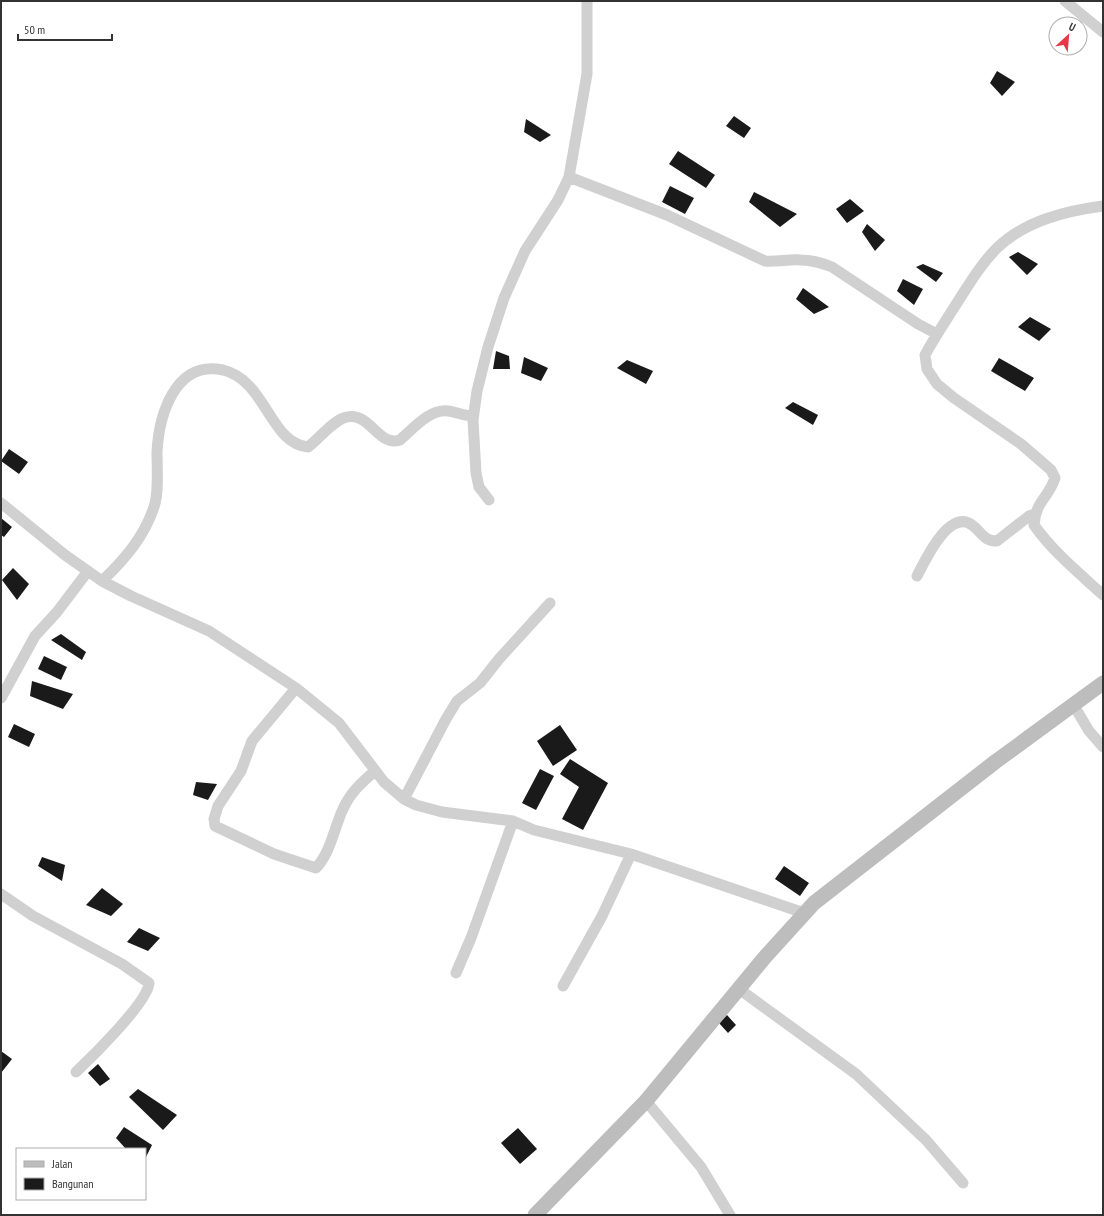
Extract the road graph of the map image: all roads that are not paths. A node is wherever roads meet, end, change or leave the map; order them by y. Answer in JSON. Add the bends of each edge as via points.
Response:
{"nodes":[{"id":1,"x":588,"y":1,"type":"edge"},
{"id":2,"x":1065,"y":1,"type":"edge"},
{"id":3,"x":1103,"y":32,"type":"edge"},
{"id":4,"x":569,"y":177,"type":"junction"},
{"id":5,"x":1103,"y":206,"type":"edge"},
{"id":6,"x":938,"y":334,"type":"junction"},
{"id":7,"x":473,"y":416,"type":"junction"},
{"id":8,"x":489,"y":500,"type":"dead end"},
{"id":9,"x":1,"y":503,"type":"edge"},
{"id":10,"x":1035,"y":514,"type":"junction"},
{"id":11,"x":88,"y":571,"type":"junction"},
{"id":12,"x":916,"y":576,"type":"dead end"},
{"id":13,"x":102,"y":581,"type":"junction"},
{"id":14,"x":1103,"y":596,"type":"edge"},
{"id":15,"x":550,"y":603,"type":"dead end"},
{"id":16,"x":1103,"y":683,"type":"edge"},
{"id":17,"x":296,"y":688,"type":"junction"},
{"id":18,"x":1,"y":698,"type":"edge"},
{"id":19,"x":1073,"y":704,"type":"junction"},
{"id":20,"x":1103,"y":747,"type":"edge"},
{"id":21,"x":375,"y":771,"type":"junction"},
{"id":22,"x":404,"y":799,"type":"junction"},
{"id":23,"x":513,"y":821,"type":"junction"},
{"id":24,"x":631,"y":854,"type":"junction"},
{"id":25,"x":1,"y":894,"type":"edge"},
{"id":26,"x":804,"y":914,"type":"junction"},
{"id":27,"x":456,"y":973,"type":"dead end"},
{"id":28,"x":564,"y":986,"type":"dead end"},
{"id":29,"x":739,"y":989,"type":"junction"},
{"id":30,"x":76,"y":1072,"type":"dead end"},
{"id":31,"x":646,"y":1101,"type":"junction"},
{"id":32,"x":963,"y":1183,"type":"dead end"},
{"id":33,"x":535,"y":1215,"type":"edge"},
{"id":34,"x":730,"y":1215,"type":"edge"}],
"edges":[{"from":1,"to":4,"type":"street","via":[[587,74]]},
{"from":2,"to":3,"type":"street"},
{"from":4,"to":6,"type":"street","via":[[667,215],[765,261],[799,260],[832,267],[918,324]]},
{"from":4,"to":7,"type":"street","via":[[558,200],[525,251],[504,298],[488,347]]},
{"from":5,"to":6,"type":"street","via":[[1048,218],[1018,233],[997,248],[974,276]]},
{"from":6,"to":10,"type":"street","via":[[925,355],[927,369],[937,384],[1021,444],[1050,470],[1055,478],[1052,488]]},
{"from":7,"to":8,"type":"street","via":[[476,473],[479,487]]},
{"from":7,"to":13,"type":"street","via":[[438,411],[395,442],[386,441],[356,416],[346,417],[337,421],[308,447],[302,446],[287,439],[257,394],[240,376],[223,370],[198,370],[182,381],[168,405],[158,450],[155,505],[146,526],[126,558]]},
{"from":9,"to":11,"type":"street"},
{"from":10,"to":12,"type":"street","via":[[996,541],[984,539],[973,525],[966,522],[952,525],[943,532]]},
{"from":10,"to":14,"type":"street","via":[[1034,525],[1044,538]]},
{"from":11,"to":13,"type":"street"},
{"from":11,"to":18,"type":"street","via":[[35,636]]},
{"from":13,"to":17,"type":"street","via":[[209,631]]},
{"from":15,"to":22,"type":"street","via":[[480,683],[457,701]]},
{"from":16,"to":19,"type":"street"},
{"from":17,"to":21,"type":"street","via":[[339,723]]},
{"from":17,"to":21,"type":"street","via":[[252,741],[241,771],[218,806],[214,819],[215,826],[274,854],[316,868],[332,840],[343,808],[355,790]]},
{"from":19,"to":20,"type":"street"},
{"from":19,"to":26,"type":"street","via":[[814,903]]},
{"from":21,"to":22,"type":"street"},
{"from":22,"to":23,"type":"street","via":[[442,812]]},
{"from":23,"to":24,"type":"street","via":[[534,830]]},
{"from":23,"to":27,"type":"street","via":[[474,931]]},
{"from":24,"to":26,"type":"street"},
{"from":24,"to":28,"type":"street","via":[[602,916]]},
{"from":25,"to":30,"type":"street","via":[[33,916],[122,964],[149,983],[146,993],[117,1031],[97,1054]]},
{"from":26,"to":29,"type":"street"},
{"from":29,"to":31,"type":"street"},
{"from":29,"to":32,"type":"street","via":[[856,1074],[926,1140]]},
{"from":31,"to":33,"type":"street"},
{"from":31,"to":34,"type":"street","via":[[700,1167]]}]}
